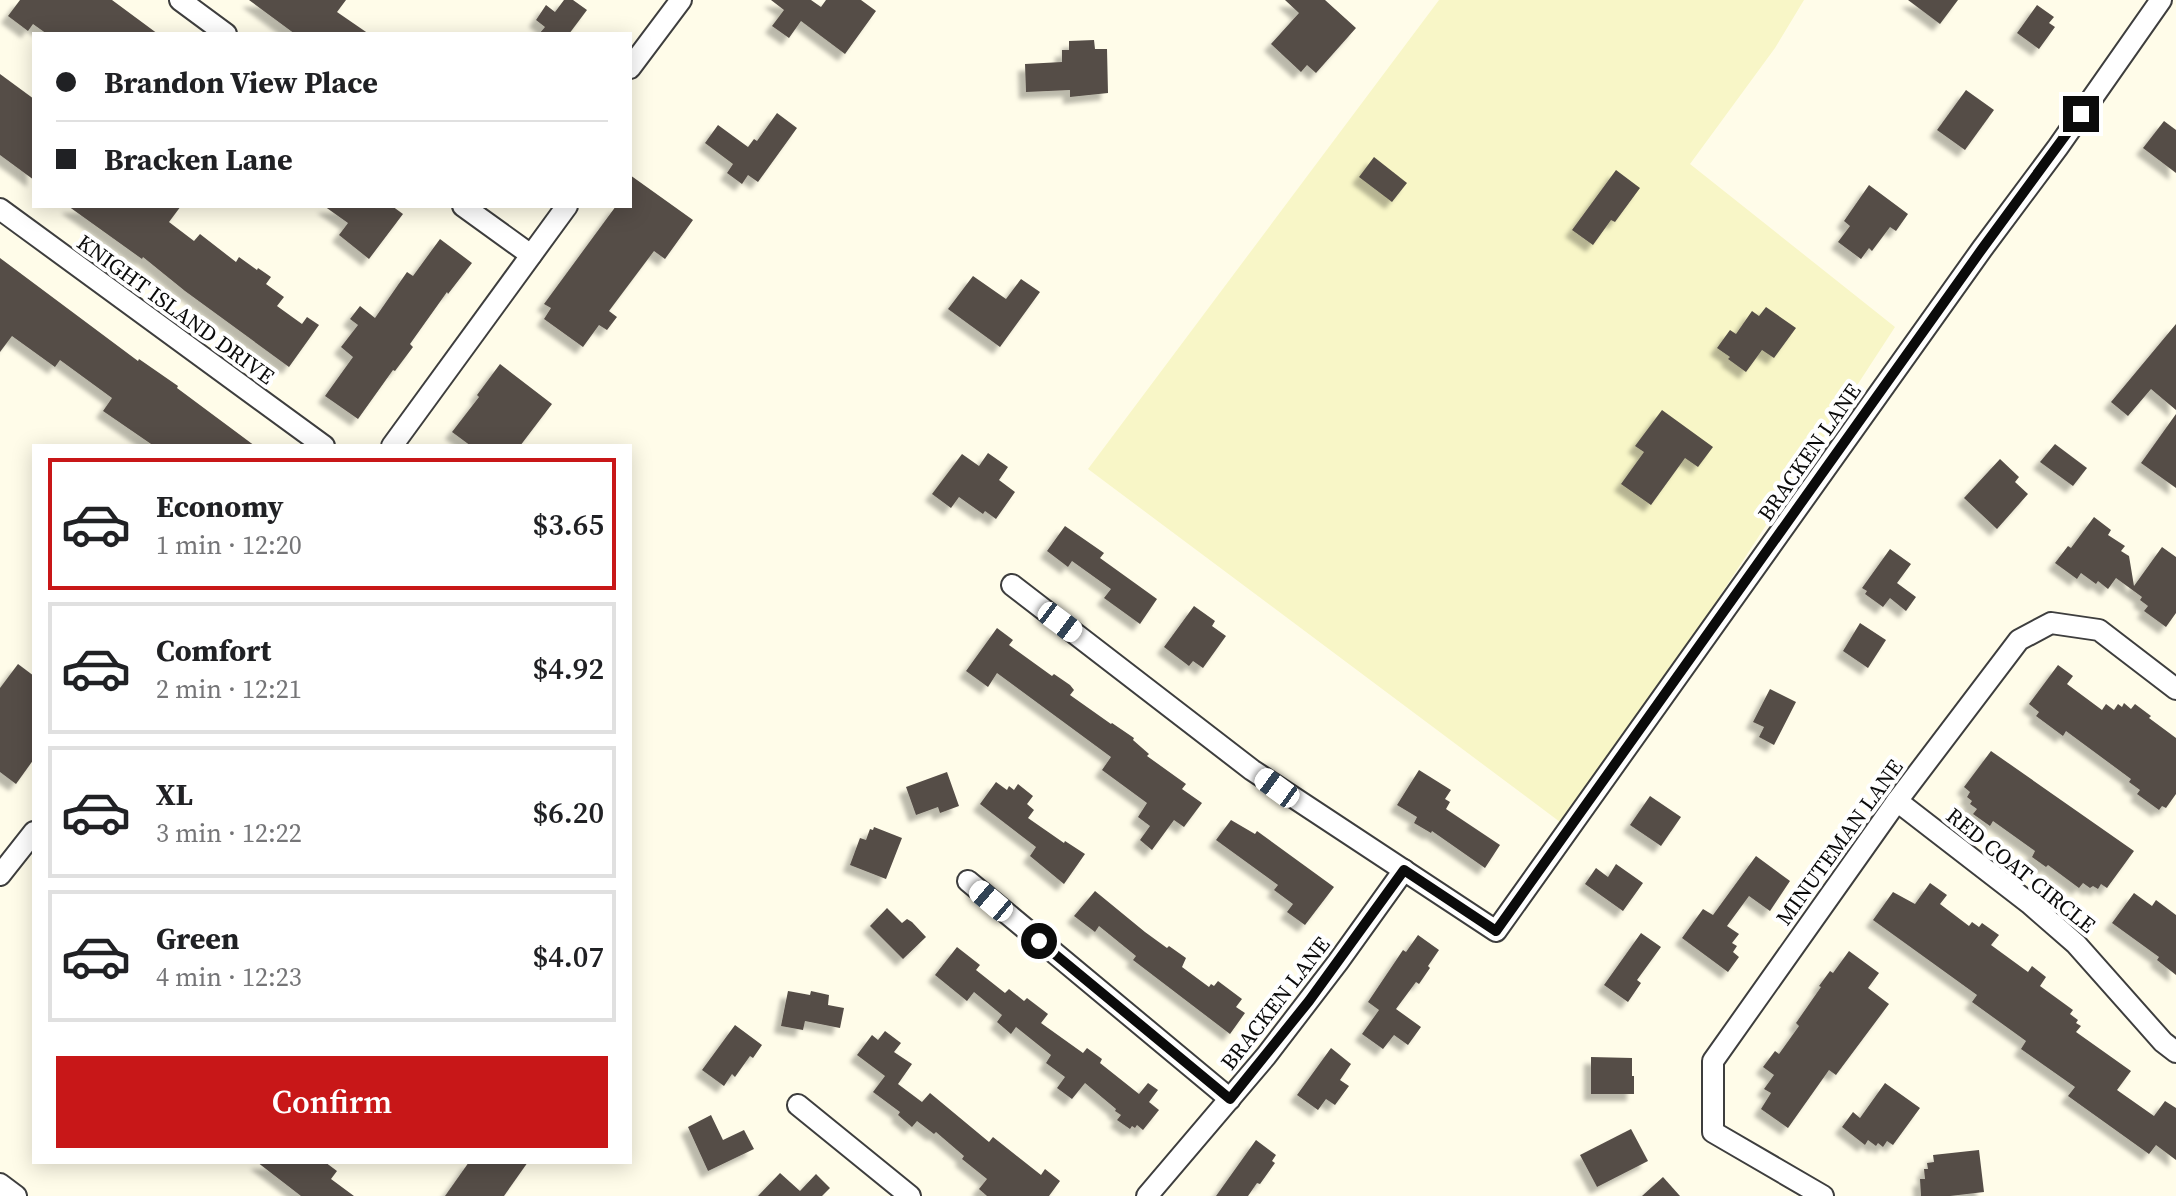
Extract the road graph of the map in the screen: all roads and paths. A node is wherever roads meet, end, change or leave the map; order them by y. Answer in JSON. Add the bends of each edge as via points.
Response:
{"nodes":[{"id":1,"x":180,"y":0,"type":"edge"},
{"id":2,"x":681,"y":0,"type":"edge"},
{"id":3,"x":2161,"y":0,"type":"edge"},
{"id":4,"x":223,"y":32,"type":"edge"},
{"id":5,"x":632,"y":65,"type":"edge"},
{"id":6,"x":466,"y":208,"type":"edge"},
{"id":7,"x":566,"y":208,"type":"edge"},
{"id":8,"x":0,"y":209,"type":"edge"},
{"id":9,"x":531,"y":255,"type":"junction"},
{"id":10,"x":316,"y":444,"type":"edge"},
{"id":11,"x":393,"y":444,"type":"edge"},
{"id":12,"x":1012,"y":585,"type":"dead end"},
{"id":13,"x":2176,"y":689,"type":"edge"},
{"id":14,"x":1897,"y":801,"type":"junction"},
{"id":15,"x":32,"y":835,"type":"edge"},
{"id":16,"x":1404,"y":870,"type":"junction"},
{"id":17,"x":0,"y":875,"type":"edge"},
{"id":18,"x":968,"y":881,"type":"dead end"},
{"id":19,"x":2176,"y":1052,"type":"edge"},
{"id":20,"x":1230,"y":1099,"type":"junction"},
{"id":21,"x":798,"y":1105,"type":"dead end"},
{"id":22,"x":910,"y":1196,"type":"edge"},
{"id":23,"x":1147,"y":1196,"type":"edge"},
{"id":24,"x":1823,"y":1196,"type":"edge"}],
"edges":[{"from":1,"to":4,"type":"street"},
{"from":2,"to":5,"type":"street"},
{"from":3,"to":16,"type":"street","name":"BRACKEN LANE","via":[[1496,931]]},
{"from":6,"to":9,"type":"street"},
{"from":7,"to":9,"type":"street"},
{"from":8,"to":10,"type":"street","name":"KNIGHT ISLAND DRIVE"},
{"from":9,"to":11,"type":"street"},
{"from":12,"to":16,"type":"street","via":[[1240,761]]},
{"from":13,"to":14,"type":"street","name":"MINUTEMAN LANE","via":[[2099,630],[2051,623],[2019,640]]},
{"from":14,"to":19,"type":"street","name":"RED COAT CIRCLE","via":[[2076,944]]},
{"from":14,"to":24,"type":"street","name":"MINUTEMAN LANE","via":[[1713,1061],[1713,1132]]},
{"from":15,"to":17,"type":"street"},
{"from":16,"to":20,"type":"street","name":"BRACKEN LANE"},
{"from":18,"to":20,"type":"street"},
{"from":20,"to":23,"type":"street","name":"BRACKEN LANE"},
{"from":21,"to":22,"type":"street"}]}
